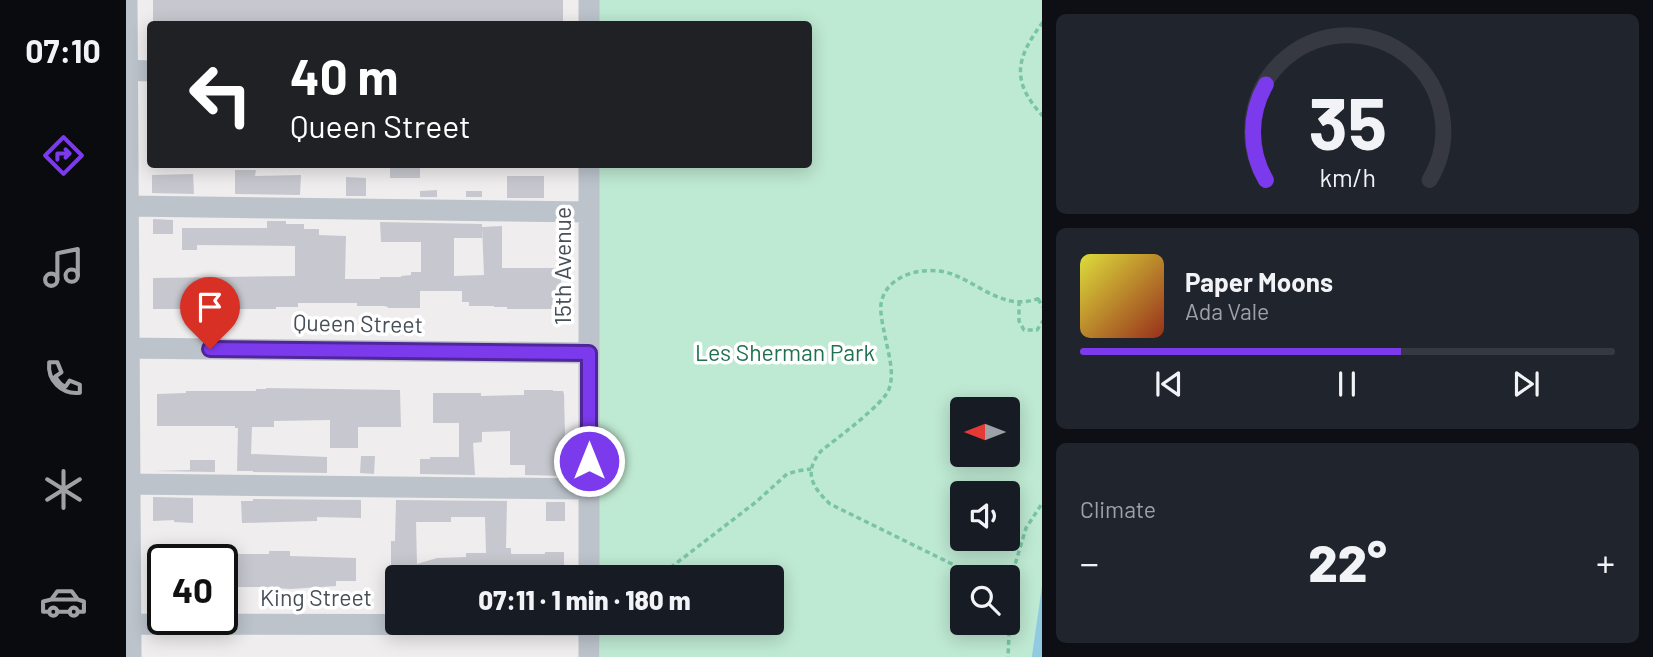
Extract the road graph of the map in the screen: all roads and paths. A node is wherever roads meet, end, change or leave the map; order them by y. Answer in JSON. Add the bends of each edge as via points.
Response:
{"nodes":[{"id":1,"x":127,"y":0,"type":"edge"},
{"id":2,"x":589,"y":0,"type":"edge"},
{"id":3,"x":589,"y":21,"type":"edge"},
{"id":4,"x":1042,"y":22,"type":"edge"},
{"id":5,"x":127,"y":71,"type":"edge"},
{"id":6,"x":147,"y":71,"type":"edge"},
{"id":7,"x":1042,"y":116,"type":"edge"},
{"id":8,"x":589,"y":168,"type":"edge"},
{"id":9,"x":127,"y":206,"type":"edge"},
{"id":10,"x":589,"y":212,"type":"junction"},
{"id":11,"x":1040,"y":298,"type":"edge"},
{"id":12,"x":1019,"y":301,"type":"junction"},
{"id":13,"x":1042,"y":307,"type":"edge"},
{"id":14,"x":1042,"y":321,"type":"edge"},
{"id":15,"x":127,"y":348,"type":"edge"},
{"id":16,"x":589,"y":353,"type":"junction"},
{"id":17,"x":811,"y":469,"type":"junction"},
{"id":18,"x":128,"y":484,"type":"edge"},
{"id":19,"x":589,"y":489,"type":"junction"},
{"id":20,"x":1042,"y":502,"type":"edge"},
{"id":21,"x":589,"y":565,"type":"edge"},
{"id":22,"x":674,"y":565,"type":"edge"},
{"id":23,"x":954,"y":565,"type":"edge"},
{"id":24,"x":1015,"y":565,"type":"edge"},
{"id":25,"x":128,"y":624,"type":"edge"},
{"id":26,"x":385,"y":624,"type":"edge"},
{"id":27,"x":589,"y":635,"type":"edge"},
{"id":28,"x":1009,"y":635,"type":"edge"},
{"id":29,"x":131,"y":657,"type":"edge"},
{"id":30,"x":589,"y":657,"type":"edge"},
{"id":31,"x":1008,"y":657,"type":"edge"}],
"edges":[{"from":1,"to":5,"type":"street"},
{"from":2,"to":3,"type":"street"},
{"from":4,"to":7,"type":"path","via":[[1019,70],[1024,94]]},
{"from":5,"to":6,"type":"street"},
{"from":5,"to":9,"type":"street"},
{"from":8,"to":10,"type":"street","name":"15th Avenue"},
{"from":9,"to":10,"type":"street"},
{"from":9,"to":15,"type":"street"},
{"from":10,"to":16,"type":"street","name":"15th Avenue"},
{"from":11,"to":12,"type":"path"},
{"from":11,"to":13,"type":"path"},
{"from":12,"to":14,"type":"path","via":[[1024,330],[1037,330]]},
{"from":12,"to":17,"type":"path","via":[[996,296],[949,273],[924,271],[898,279],[881,304],[889,390],[821,451]]},
{"from":15,"to":16,"type":"street","name":"Queen Street"},
{"from":15,"to":18,"type":"street"},
{"from":16,"to":19,"type":"street","name":"15th Avenue"},
{"from":17,"to":22,"type":"path","via":[[787,474]]},
{"from":17,"to":23,"type":"path","via":[[814,486],[831,504]]},
{"from":18,"to":19,"type":"street"},
{"from":18,"to":25,"type":"street"},
{"from":19,"to":21,"type":"street","name":"15th Avenue"},
{"from":20,"to":24,"type":"path","via":[[1026,528]]},
{"from":25,"to":26,"type":"street","name":"King Street"},
{"from":25,"to":29,"type":"street"},
{"from":27,"to":30,"type":"street"},
{"from":28,"to":31,"type":"path"}]}
